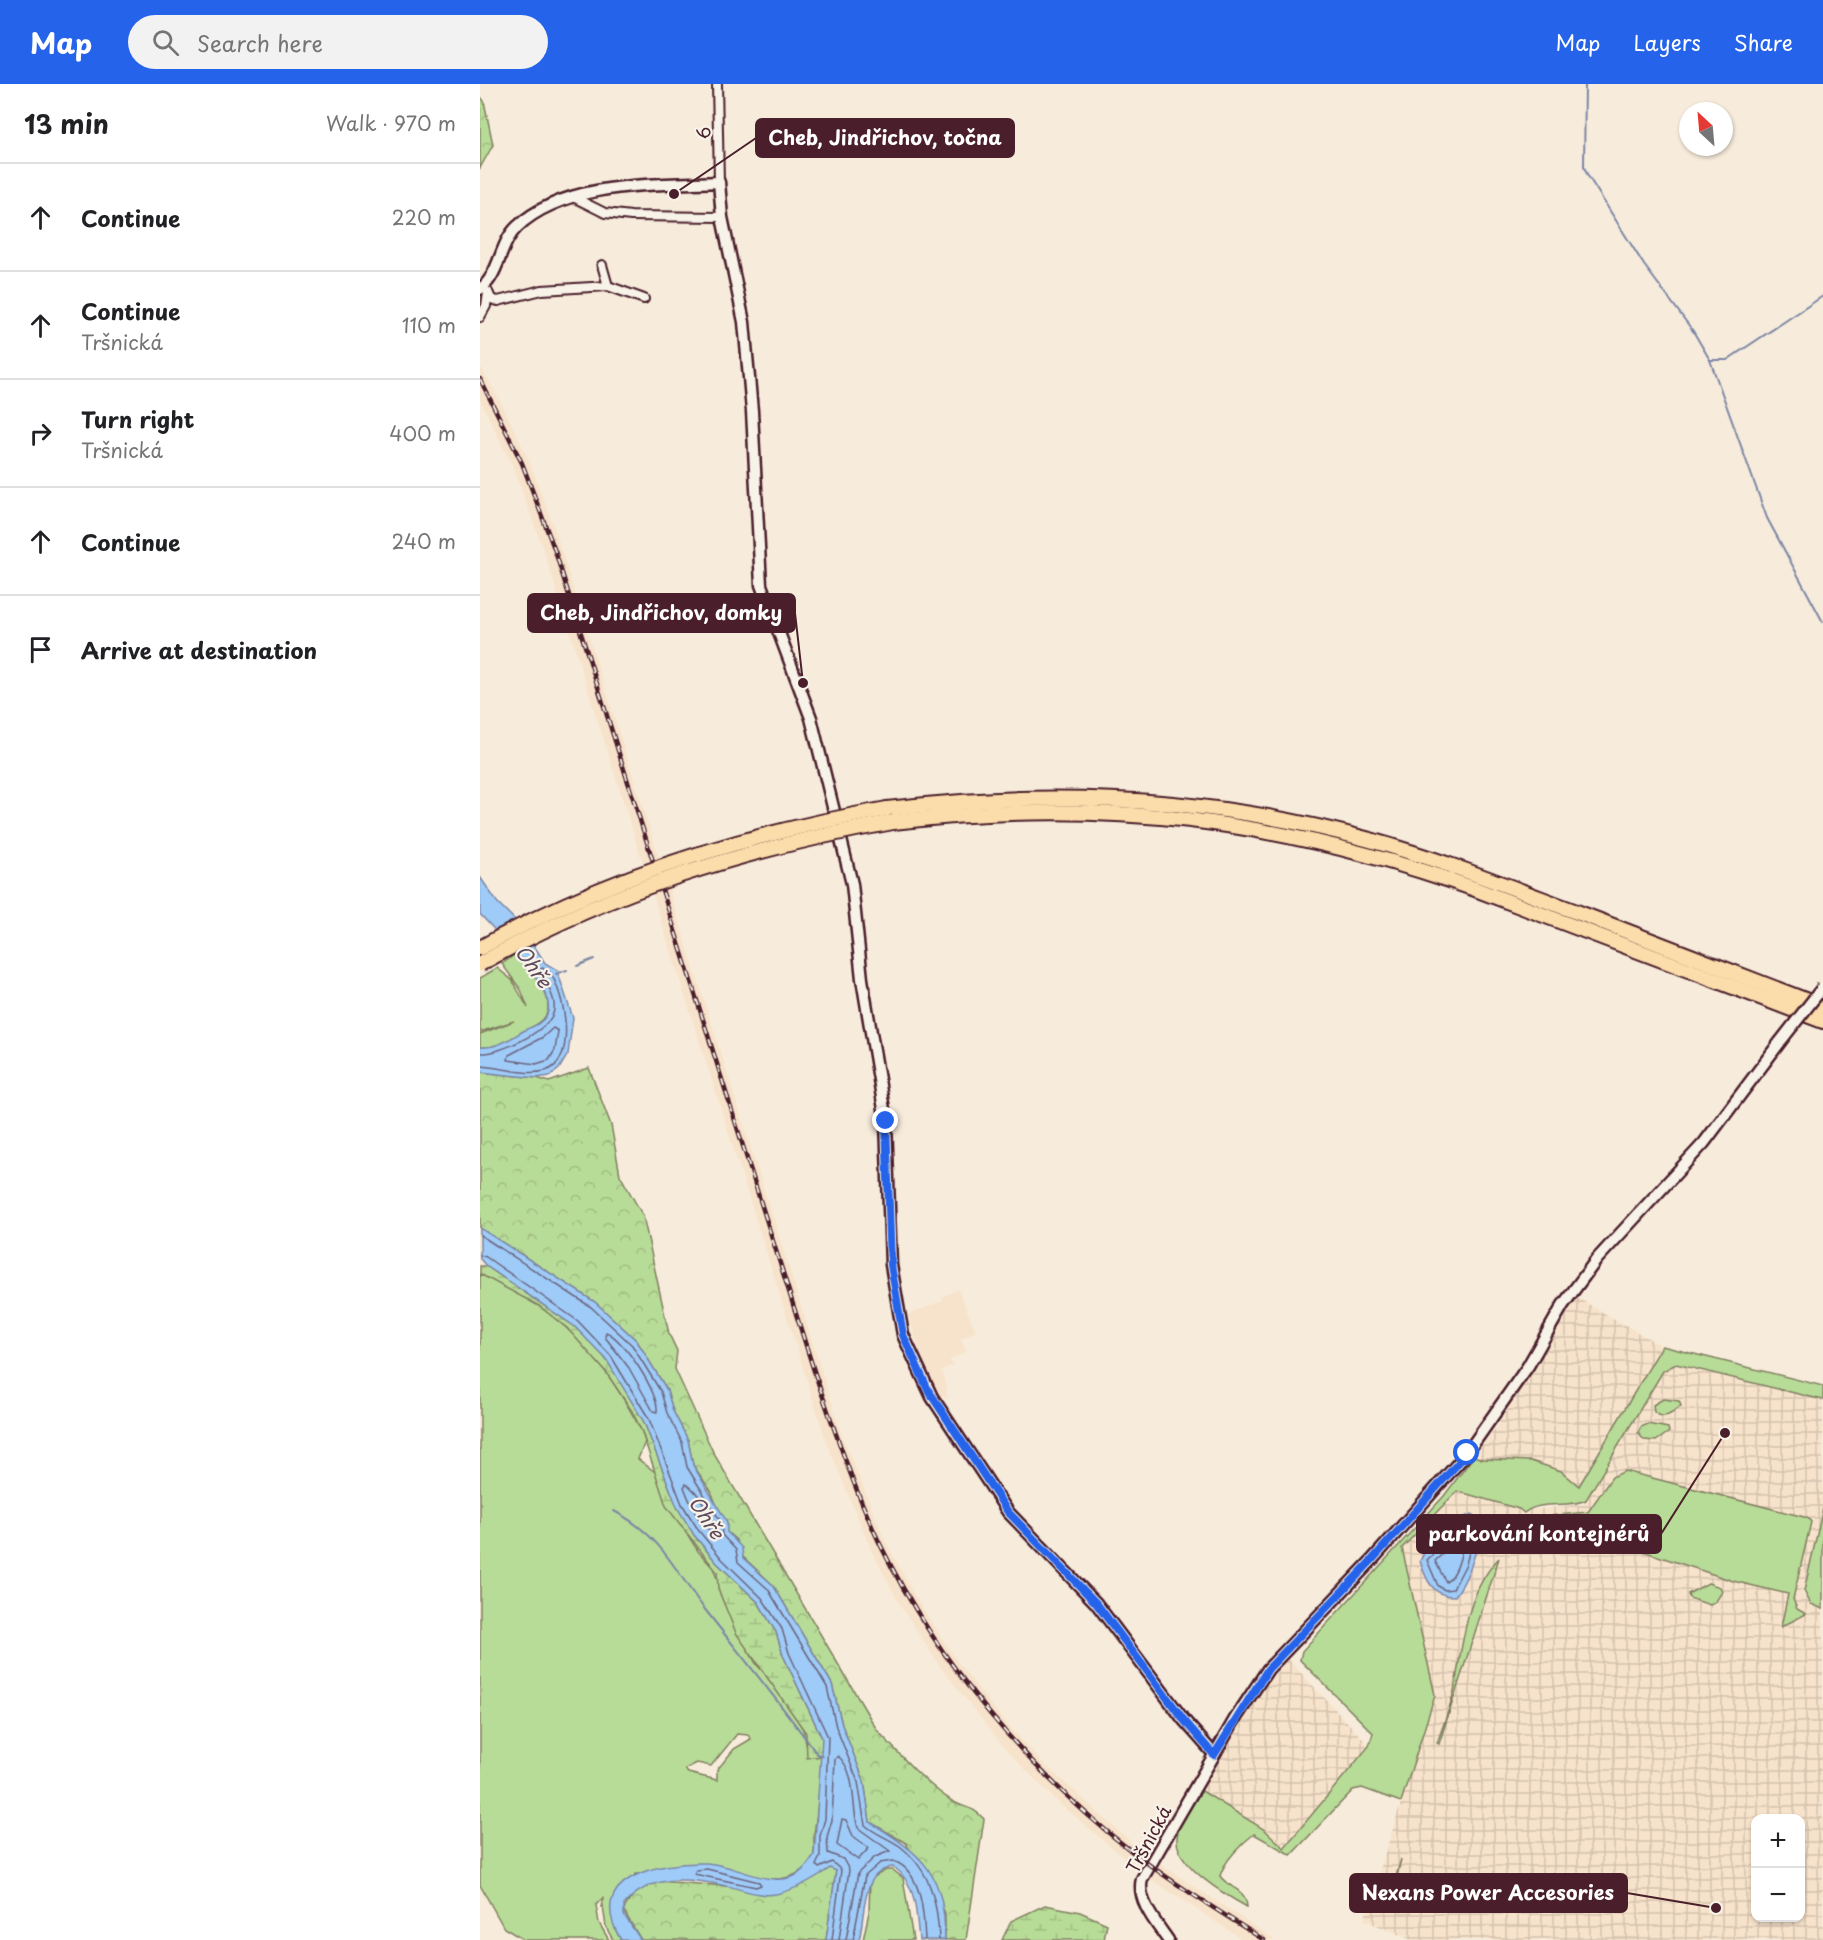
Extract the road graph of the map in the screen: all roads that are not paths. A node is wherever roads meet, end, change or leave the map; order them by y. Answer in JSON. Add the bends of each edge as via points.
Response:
{"nodes":[{"id":1,"x":717,"y":84,"type":"edge"},
{"id":2,"x":719,"y":182,"type":"junction"},
{"id":3,"x":575,"y":198,"type":"junction"},
{"id":4,"x":722,"y":218,"type":"junction"},
{"id":5,"x":602,"y":266,"type":"dead end"},
{"id":6,"x":608,"y":286,"type":"junction"},
{"id":7,"x":484,"y":291,"type":"edge"},
{"id":8,"x":644,"y":299,"type":"dead end"},
{"id":9,"x":501,"y":301,"type":"junction"},
{"id":10,"x":481,"y":315,"type":"edge"},
{"id":11,"x":890,"y":815,"type":"junction"},
{"id":12,"x":480,"y":948,"type":"edge"},
{"id":13,"x":480,"y":964,"type":"edge"},
{"id":14,"x":1823,"y":987,"type":"edge"},
{"id":15,"x":1823,"y":1007,"type":"edge"},
{"id":16,"x":1823,"y":1021,"type":"edge"},
{"id":17,"x":1214,"y":1755,"type":"junction"},
{"id":18,"x":1168,"y":1940,"type":"edge"}],
"edges":[{"from":1,"to":2,"type":"street","name":"6"},
{"from":2,"to":3,"type":"street","via":[[618,187]]},
{"from":2,"to":4,"type":"street"},
{"from":3,"to":4,"type":"street","via":[[605,213]]},
{"from":3,"to":7,"type":"street","via":[[548,207],[515,229]]},
{"from":4,"to":17,"type":"street","via":[[744,322],[761,585],[811,718],[852,884],[862,979],[886,1121],[891,1265],[903,1335],[928,1390],[1008,1512],[1096,1603]]},
{"from":5,"to":6,"type":"street"},
{"from":6,"to":8,"type":"street"},
{"from":6,"to":9,"type":"street","via":[[542,290]]},
{"from":7,"to":9,"type":"street"},
{"from":7,"to":10,"type":"street"},
{"from":9,"to":10,"type":"street"},
{"from":11,"to":12,"type":"highway","bridge":true,"via":[[802,825],[679,859],[573,901]]},
{"from":11,"to":13,"type":"highway","bridge":true,"via":[[681,873],[582,912]]},
{"from":11,"to":15,"type":"highway","via":[[968,801],[1052,796],[1198,807],[1279,820],[1369,840],[1447,865]]},
{"from":11,"to":16,"type":"highway","via":[[1109,812],[1253,828],[1310,839],[1422,870]]},
{"from":14,"to":17,"type":"street","name":"Tršnická","bridge":true,"via":[[1704,1143],[1597,1259],[1467,1453],[1261,1678]]},
{"from":17,"to":18,"type":"street","name":"Tršnická","via":[[1141,1883],[1145,1903]]}]}
